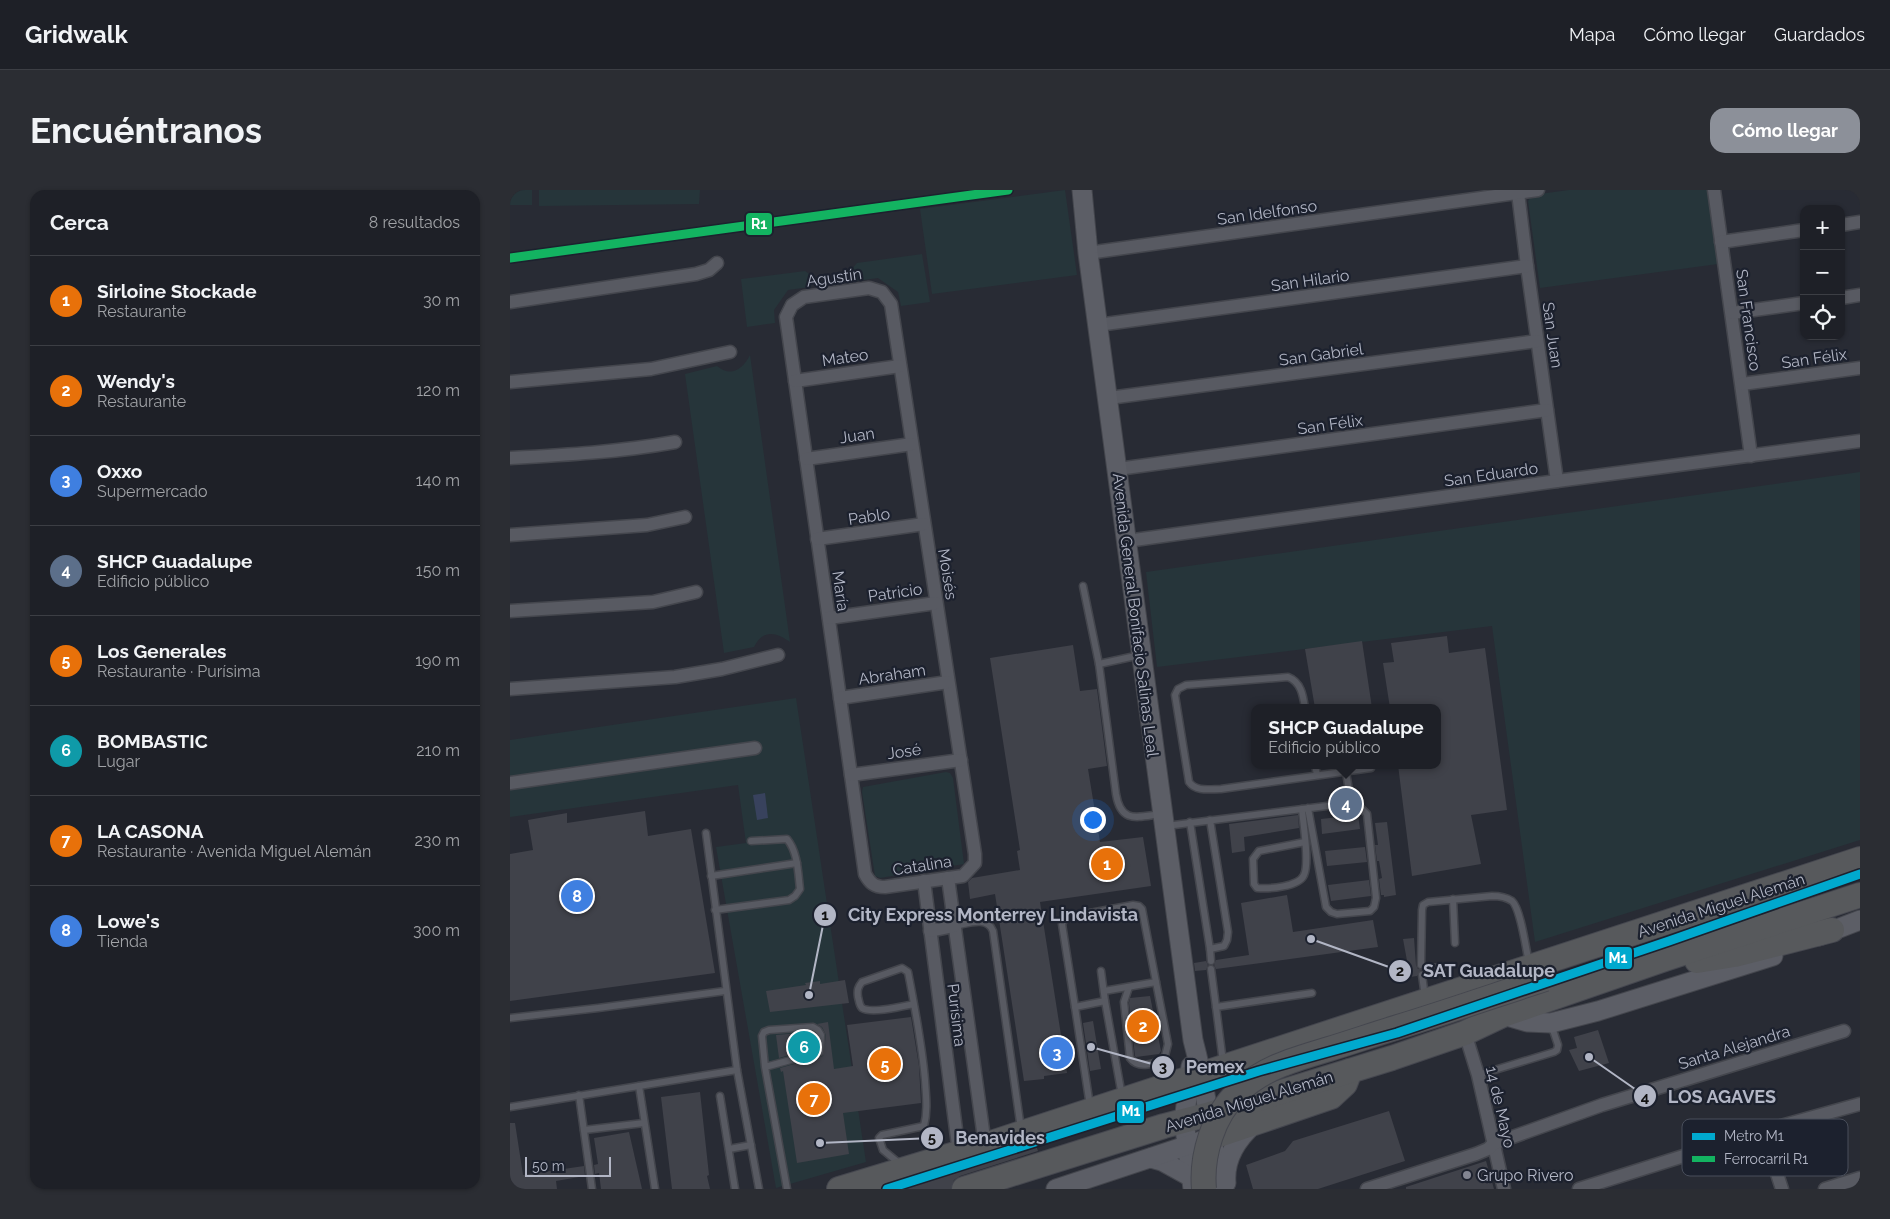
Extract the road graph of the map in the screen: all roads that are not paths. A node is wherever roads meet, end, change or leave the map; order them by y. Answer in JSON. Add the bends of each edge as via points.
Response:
{"nodes":[{"id":1,"x":1082,"y":190,"type":"edge"},
{"id":2,"x":1538,"y":190,"type":"edge"},
{"id":3,"x":1714,"y":190,"type":"edge"},
{"id":4,"x":1518,"y":193,"type":"junction"},
{"id":5,"x":1476,"y":195,"type":"edge"},
{"id":6,"x":1860,"y":222,"type":"edge"},
{"id":7,"x":1845,"y":224,"type":"edge"},
{"id":8,"x":1800,"y":231,"type":"edge"},
{"id":9,"x":1721,"y":242,"type":"junction"},
{"id":10,"x":1088,"y":253,"type":"junction"},
{"id":11,"x":717,"y":263,"type":"dead end"},
{"id":12,"x":1527,"y":266,"type":"junction"},
{"id":13,"x":882,"y":292,"type":"joint"},
{"id":14,"x":1860,"y":295,"type":"edge"},
{"id":15,"x":1845,"y":297,"type":"edge"},
{"id":16,"x":510,"y":302,"type":"edge"},
{"id":17,"x":1800,"y":304,"type":"edge"},
{"id":18,"x":792,"y":305,"type":"joint"},
{"id":19,"x":1732,"y":313,"type":"junction"},
{"id":20,"x":1098,"y":325,"type":"junction"},
{"id":21,"x":1537,"y":341,"type":"junction"},
{"id":22,"x":730,"y":352,"type":"dead end"},
{"id":23,"x":900,"y":366,"type":"junction"},
{"id":24,"x":1860,"y":368,"type":"edge"},
{"id":25,"x":795,"y":381,"type":"junction"},
{"id":26,"x":510,"y":382,"type":"edge"},
{"id":27,"x":1742,"y":384,"type":"junction"},
{"id":28,"x":1108,"y":398,"type":"junction"},
{"id":29,"x":1547,"y":410,"type":"junction"},
{"id":30,"x":1860,"y":441,"type":"edge"},
{"id":31,"x":674,"y":442,"type":"dead end"},
{"id":32,"x":912,"y":444,"type":"junction"},
{"id":33,"x":1751,"y":456,"type":"junction"},
{"id":34,"x":510,"y":458,"type":"edge"},
{"id":35,"x":806,"y":459,"type":"junction"},
{"id":36,"x":1118,"y":469,"type":"junction"},
{"id":37,"x":1557,"y":481,"type":"junction"},
{"id":38,"x":685,"y":518,"type":"dead end"},
{"id":39,"x":924,"y":524,"type":"junction"},
{"id":40,"x":510,"y":535,"type":"edge"},
{"id":41,"x":817,"y":539,"type":"junction"},
{"id":42,"x":1127,"y":542,"type":"junction"},
{"id":43,"x":1083,"y":586,"type":"dead end"},
{"id":44,"x":696,"y":592,"type":"dead end"},
{"id":45,"x":936,"y":602,"type":"junction"},
{"id":46,"x":510,"y":611,"type":"edge"},
{"id":47,"x":829,"y":618,"type":"junction"},
{"id":48,"x":778,"y":655,"type":"dead end"},
{"id":49,"x":1141,"y":655,"type":"junction"},
{"id":50,"x":1099,"y":664,"type":"junction"},
{"id":51,"x":948,"y":682,"type":"junction"},
{"id":52,"x":510,"y":689,"type":"edge"},
{"id":53,"x":840,"y":698,"type":"junction"},
{"id":54,"x":1304,"y":704,"type":"edge"},
{"id":55,"x":755,"y":748,"type":"dead end"},
{"id":56,"x":961,"y":760,"type":"junction"},
{"id":57,"x":1316,"y":769,"type":"edge"},
{"id":58,"x":1365,"y":769,"type":"edge"},
{"id":59,"x":1346,"y":772,"type":"junction"},
{"id":60,"x":851,"y":775,"type":"junction"},
{"id":61,"x":1317,"y":775,"type":"junction"},
{"id":62,"x":510,"y":783,"type":"edge"},
{"id":63,"x":1351,"y":803,"type":"junction"},
{"id":64,"x":1305,"y":809,"type":"junction"},
{"id":65,"x":1162,"y":820,"type":"junction"},
{"id":66,"x":1210,"y":820,"type":"junction"},
{"id":67,"x":1190,"y":822,"type":"junction"},
{"id":68,"x":706,"y":833,"type":"dead end"},
{"id":69,"x":750,"y":841,"type":"dead end"},
{"id":70,"x":1305,"y":842,"type":"junction"},
{"id":71,"x":1860,"y":859,"type":"edge"},
{"id":72,"x":797,"y":863,"type":"junction"},
{"id":73,"x":975,"y":863,"type":"joint"},
{"id":74,"x":711,"y":876,"type":"junction"},
{"id":75,"x":948,"y":878,"type":"junction"},
{"id":76,"x":924,"y":881,"type":"junction"},
{"id":77,"x":870,"y":882,"type":"joint"},
{"id":78,"x":1860,"y":895,"type":"edge"},
{"id":79,"x":1453,"y":899,"type":"junction"},
{"id":80,"x":715,"y":910,"type":"junction"},
{"id":81,"x":1860,"y":920,"type":"edge"},
{"id":82,"x":954,"y":926,"type":"junction"},
{"id":83,"x":930,"y":930,"type":"junction"},
{"id":84,"x":1832,"y":930,"type":"junction"},
{"id":85,"x":1455,"y":943,"type":"dead end"},
{"id":86,"x":1210,"y":948,"type":"junction"},
{"id":87,"x":1665,"y":959,"type":"junction"},
{"id":88,"x":1211,"y":961,"type":"dead end"},
{"id":89,"x":1421,"y":965,"type":"dead end"},
{"id":90,"x":1212,"y":969,"type":"dead end"},
{"id":91,"x":1101,"y":971,"type":"dead end"},
{"id":92,"x":1538,"y":973,"type":"junction"},
{"id":93,"x":1422,"y":975,"type":"dead end"},
{"id":94,"x":1156,"y":982,"type":"junction"},
{"id":95,"x":1129,"y":987,"type":"junction"},
{"id":96,"x":726,"y":991,"type":"junction"},
{"id":97,"x":1104,"y":991,"type":"junction"},
{"id":98,"x":1312,"y":994,"type":"dead end"},
{"id":99,"x":1105,"y":1001,"type":"junction"},
{"id":100,"x":1425,"y":1001,"type":"junction"},
{"id":101,"x":914,"y":1004,"type":"junction"},
{"id":102,"x":1075,"y":1007,"type":"junction"},
{"id":103,"x":1216,"y":1007,"type":"junction"},
{"id":104,"x":1504,"y":1015,"type":"junction"},
{"id":105,"x":510,"y":1018,"type":"edge"},
{"id":106,"x":1551,"y":1023,"type":"junction"},
{"id":107,"x":1844,"y":1030,"type":"dead end"},
{"id":108,"x":1465,"y":1033,"type":"junction"},
{"id":109,"x":1286,"y":1046,"type":"junction"},
{"id":110,"x":765,"y":1067,"type":"junction"},
{"id":111,"x":737,"y":1070,"type":"junction"},
{"id":112,"x":1350,"y":1071,"type":"junction"},
{"id":113,"x":1205,"y":1072,"type":"junction"},
{"id":114,"x":1478,"y":1075,"type":"junction"},
{"id":115,"x":639,"y":1086,"type":"junction"},
{"id":116,"x":1293,"y":1088,"type":"junction"},
{"id":117,"x":579,"y":1095,"type":"junction"},
{"id":118,"x":720,"y":1096,"type":"dead end"},
{"id":119,"x":1123,"y":1100,"type":"junction"},
{"id":120,"x":1860,"y":1104,"type":"edge"},
{"id":121,"x":510,"y":1107,"type":"edge"},
{"id":122,"x":1090,"y":1110,"type":"junction"},
{"id":123,"x":1210,"y":1114,"type":"junction"},
{"id":124,"x":1806,"y":1119,"type":"edge"},
{"id":125,"x":1184,"y":1121,"type":"junction"},
{"id":126,"x":644,"y":1123,"type":"junction"},
{"id":127,"x":1254,"y":1124,"type":"junction"},
{"id":128,"x":924,"y":1126,"type":"junction"},
{"id":129,"x":584,"y":1130,"type":"junction"},
{"id":130,"x":1030,"y":1130,"type":"junction"},
{"id":131,"x":1213,"y":1137,"type":"junction"},
{"id":132,"x":1493,"y":1144,"type":"junction"},
{"id":133,"x":751,"y":1145,"type":"junction"},
{"id":134,"x":985,"y":1145,"type":"junction"},
{"id":135,"x":1188,"y":1146,"type":"junction"},
{"id":136,"x":729,"y":1149,"type":"junction"},
{"id":137,"x":959,"y":1153,"type":"junction"},
{"id":138,"x":1682,"y":1157,"type":"edge"},
{"id":139,"x":1151,"y":1158,"type":"junction"},
{"id":140,"x":918,"y":1165,"type":"junction"},
{"id":141,"x":1778,"y":1176,"type":"edge"},
{"id":142,"x":1860,"y":1178,"type":"edge"},
{"id":143,"x":1196,"y":1185,"type":"edge"},
{"id":144,"x":592,"y":1189,"type":"edge"},
{"id":145,"x":655,"y":1189,"type":"edge"},
{"id":146,"x":735,"y":1189,"type":"edge"},
{"id":147,"x":759,"y":1189,"type":"edge"},
{"id":148,"x":787,"y":1189,"type":"edge"},
{"id":149,"x":839,"y":1189,"type":"edge"},
{"id":150,"x":954,"y":1189,"type":"edge"},
{"id":151,"x":964,"y":1189,"type":"edge"},
{"id":152,"x":1056,"y":1189,"type":"edge"},
{"id":153,"x":1219,"y":1189,"type":"edge"},
{"id":154,"x":1226,"y":1189,"type":"edge"},
{"id":155,"x":1367,"y":1189,"type":"edge"},
{"id":156,"x":1504,"y":1189,"type":"edge"},
{"id":157,"x":1579,"y":1189,"type":"edge"},
{"id":158,"x":1782,"y":1189,"type":"edge"},
{"id":159,"x":1825,"y":1189,"type":"edge"}],
"edges":[{"from":1,"to":10,"type":"street","name":"Avenida General Bonifacio Salinas Leal"},
{"from":2,"to":4,"type":"street","name":"San Idelfonso"},
{"from":3,"to":9,"type":"street","name":"San Francisco"},
{"from":4,"to":5,"type":"street","name":"San Idelfonso"},
{"from":4,"to":12,"type":"street","name":"San Juan"},
{"from":5,"to":10,"type":"street","name":"San Idelfonso"},
{"from":6,"to":7,"type":"street"},
{"from":8,"to":9,"type":"street"},
{"from":9,"to":19,"type":"street","name":"San Francisco"},
{"from":10,"to":20,"type":"street","name":"Avenida General Bonifacio Salinas Leal"},
{"from":11,"to":16,"type":"street","via":[[696,274]]},
{"from":12,"to":20,"type":"street","name":"San Hilario"},
{"from":12,"to":21,"type":"street","name":"San Juan"},
{"from":13,"to":18,"type":"street","name":"Agustín","via":[[869,288],[804,297]]},
{"from":13,"to":23,"type":"street","name":"Moisés","via":[[891,304]]},
{"from":14,"to":15,"type":"street"},
{"from":17,"to":19,"type":"street"},
{"from":18,"to":25,"type":"street","name":"María","via":[[786,317]]},
{"from":19,"to":27,"type":"street","name":"San Francisco"},
{"from":20,"to":28,"type":"street","name":"Avenida General Bonifacio Salinas Leal"},
{"from":21,"to":28,"type":"street","name":"San Gabriel"},
{"from":21,"to":29,"type":"street","name":"San Juan"},
{"from":22,"to":26,"type":"street","via":[[651,369]]},
{"from":23,"to":25,"type":"street","name":"Mateo"},
{"from":23,"to":32,"type":"street","name":"Moisés"},
{"from":24,"to":27,"type":"street","name":"San Félix"},
{"from":25,"to":35,"type":"street","name":"María"},
{"from":27,"to":33,"type":"street","name":"San Francisco"},
{"from":28,"to":36,"type":"street","name":"Avenida General Bonifacio Salinas Leal"},
{"from":29,"to":36,"type":"street","name":"San Félix"},
{"from":29,"to":37,"type":"street","name":"San Juan"},
{"from":30,"to":33,"type":"street","name":"San Eduardo"},
{"from":31,"to":34,"type":"street","via":[[639,449]]},
{"from":32,"to":35,"type":"street","name":"Juan"},
{"from":32,"to":39,"type":"street","name":"Moisés"},
{"from":33,"to":37,"type":"street","name":"San Eduardo"},
{"from":35,"to":41,"type":"street","name":"María"},
{"from":36,"to":42,"type":"street","name":"Avenida General Bonifacio Salinas Leal"},
{"from":37,"to":42,"type":"street","name":"San Eduardo"},
{"from":38,"to":40,"type":"street","via":[[647,525]]},
{"from":39,"to":41,"type":"street","name":"Pablo"},
{"from":39,"to":45,"type":"street","name":"Moisés"},
{"from":41,"to":47,"type":"street","name":"María"},
{"from":42,"to":49,"type":"street","name":"Avenida General Bonifacio Salinas Leal"},
{"from":43,"to":50,"type":"lane"},
{"from":44,"to":46,"type":"street","via":[[654,602]]},
{"from":45,"to":47,"type":"street","name":"Patricio"},
{"from":45,"to":51,"type":"street","name":"Moisés"},
{"from":47,"to":53,"type":"street","name":"María"},
{"from":48,"to":52,"type":"street","via":[[722,670],[675,677]]},
{"from":49,"to":50,"type":"lane"},
{"from":49,"to":65,"type":"street","name":"Avenida General Bonifacio Salinas Leal"},
{"from":50,"to":65,"type":"lane","via":[[1118,805],[1129,817]]},
{"from":51,"to":53,"type":"street","name":"Abraham"},
{"from":51,"to":56,"type":"street","name":"Moisés"},
{"from":53,"to":60,"type":"street","name":"María"},
{"from":54,"to":61,"type":"lane","via":[[1299,685],[1288,677],[1186,685],[1175,695],[1192,787],[1221,789]]},
{"from":55,"to":62,"type":"street"},
{"from":56,"to":60,"type":"street","name":"José"},
{"from":56,"to":73,"type":"street","name":"Moisés"},
{"from":57,"to":61,"type":"lane"},
{"from":58,"to":59,"type":"lane"},
{"from":59,"to":61,"type":"lane"},
{"from":59,"to":63,"type":"lane"},
{"from":60,"to":77,"type":"street","name":"María","via":[[865,874]]},
{"from":63,"to":64,"type":"lane"},
{"from":63,"to":64,"type":"lane","via":[[1356,803],[1367,814],[1376,898],[1370,911],[1337,914],[1326,907]]},
{"from":64,"to":66,"type":"lane"},
{"from":64,"to":70,"type":"lane"},
{"from":65,"to":67,"type":"lane"},
{"from":65,"to":113,"type":"street","name":"Avenida General Bonifacio Salinas Leal","via":[[1192,1040]]},
{"from":66,"to":67,"type":"lane"},
{"from":66,"to":86,"type":"lane","via":[[1228,932],[1224,946]]},
{"from":67,"to":86,"type":"lane"},
{"from":68,"to":74,"type":"lane"},
{"from":69,"to":72,"type":"lane","via":[[787,839]]},
{"from":70,"to":70,"type":"lane","via":[[1304,874],[1300,880],[1294,884],[1257,888],[1253,860],[1259,851]]},
{"from":71,"to":92,"type":"highway","name":"Avenida Miguel Alemán","via":[[1668,922]]},
{"from":72,"to":74,"type":"lane"},
{"from":72,"to":80,"type":"lane","via":[[800,889],[789,900]]},
{"from":73,"to":75,"type":"street","name":"Catalina","via":[[963,876]]},
{"from":74,"to":80,"type":"lane"},
{"from":75,"to":76,"type":"street","name":"Catalina"},
{"from":75,"to":82,"type":"street","name":"Purísima"},
{"from":76,"to":77,"type":"street","name":"Catalina","via":[[885,887],[877,887]]},
{"from":76,"to":83,"type":"street","name":"Purísima"},
{"from":78,"to":87,"type":"highway","name":"Avenida Miguel Alemán"},
{"from":79,"to":85,"type":"lane"},
{"from":79,"to":89,"type":"lane","via":[[1423,905]]},
{"from":79,"to":92,"type":"lane","via":[[1502,896],[1512,901],[1518,910]]},
{"from":80,"to":96,"type":"lane"},
{"from":81,"to":84,"type":"street"},
{"from":82,"to":83,"type":"street"},
{"from":82,"to":130,"type":"lane","via":[[980,922],[991,925]]},
{"from":82,"to":134,"type":"street","name":"Purísima"},
{"from":83,"to":137,"type":"street","name":"Purísima"},
{"from":84,"to":87,"type":"highway","via":[[1707,960]]},
{"from":84,"to":106,"type":"street","via":[[1772,956]]},
{"from":86,"to":88,"type":"lane"},
{"from":87,"to":104,"type":"highway","name":"Avenida Miguel Alemán"},
{"from":90,"to":103,"type":"lane"},
{"from":91,"to":97,"type":"lane"},
{"from":92,"to":100,"type":"highway"},
{"from":92,"to":143,"type":"highway","bridge":true,"via":[[1411,1023],[1284,1062],[1258,1076],[1237,1093],[1218,1119],[1204,1171]]},
{"from":93,"to":100,"type":"lane"},
{"from":94,"to":95,"type":"lane"},
{"from":94,"to":95,"type":"lane","via":[[1168,1044],[1167,1053],[1155,1063],[1144,1065],[1130,1058],[1124,1002]]},
{"from":94,"to":102,"type":"lane","via":[[1139,906],[1068,917],[1062,924]]},
{"from":95,"to":97,"type":"lane"},
{"from":96,"to":105,"type":"lane"},
{"from":96,"to":111,"type":"lane"},
{"from":97,"to":99,"type":"lane"},
{"from":98,"to":103,"type":"lane"},
{"from":99,"to":102,"type":"lane"},
{"from":99,"to":119,"type":"lane"},
{"from":100,"to":109,"type":"highway"},
{"from":101,"to":101,"type":"lane","via":[[908,972],[902,968],[858,986],[862,1008],[876,1010]]},
{"from":101,"to":128,"type":"lane","via":[[927,1104]]},
{"from":102,"to":122,"type":"lane"},
{"from":103,"to":113,"type":"lane"},
{"from":104,"to":106,"type":"street","via":[[1527,1022]]},
{"from":104,"to":108,"type":"highway","name":"Avenida Miguel Alemán"},
{"from":106,"to":114,"type":"lane","via":[[1557,1050]]},
{"from":107,"to":132,"type":"street","name":"Santa Alejandra","via":[[1602,1105]]},
{"from":108,"to":112,"type":"highway","name":"Avenida Miguel Alemán"},
{"from":108,"to":114,"type":"street","name":"14 de Mayo"},
{"from":109,"to":113,"type":"highway"},
{"from":109,"to":116,"type":"highway","via":[[1273,1056],[1271,1072],[1276,1082]]},
{"from":110,"to":110,"type":"lane","via":[[764,1032],[813,1027],[818,1030],[820,1052]]},
{"from":110,"to":148,"type":"lane"},
{"from":111,"to":115,"type":"lane"},
{"from":111,"to":133,"type":"lane"},
{"from":112,"to":116,"type":"highway","name":"Avenida Miguel Alemán"},
{"from":112,"to":127,"type":"highway","via":[[1345,1084],[1331,1096]]},
{"from":113,"to":119,"type":"highway"},
{"from":113,"to":123,"type":"street","name":"Avenida General Bonifacio Salinas Leal"},
{"from":113,"to":125,"type":"street","name":"Avenida General Bonifacio Salinas Leal"},
{"from":114,"to":132,"type":"street","name":"14 de Mayo"},
{"from":115,"to":117,"type":"lane"},
{"from":115,"to":126,"type":"lane"},
{"from":116,"to":123,"type":"highway","name":"Avenida Miguel Alemán"},
{"from":117,"to":121,"type":"lane"},
{"from":117,"to":129,"type":"lane"},
{"from":118,"to":136,"type":"lane"},
{"from":119,"to":122,"type":"highway"},
{"from":120,"to":124,"type":"street"},
{"from":122,"to":130,"type":"highway"},
{"from":123,"to":125,"type":"highway","name":"Avenida Miguel Alemán"},
{"from":123,"to":131,"type":"street","name":"Avenida General Bonifacio Salinas Leal"},
{"from":125,"to":135,"type":"street","name":"Avenida General Bonifacio Salinas Leal"},
{"from":125,"to":151,"type":"highway","name":"Avenida Miguel Alemán"},
{"from":126,"to":129,"type":"lane"},
{"from":126,"to":145,"type":"lane"},
{"from":127,"to":131,"type":"highway"},
{"from":127,"to":154,"type":"street","via":[[1230,1154],[1225,1175]]},
{"from":128,"to":140,"type":"lane","via":[[931,1143]]},
{"from":128,"to":140,"type":"lane","via":[[879,1138],[883,1150],[895,1161]]},
{"from":129,"to":144,"type":"lane"},
{"from":130,"to":134,"type":"highway"},
{"from":130,"to":150,"type":"highway","via":[[1051,1136],[1054,1145],[1051,1151]]},
{"from":131,"to":135,"type":"street"},
{"from":131,"to":153,"type":"street","name":"Avenida General Bonifacio Salinas Leal"},
{"from":132,"to":155,"type":"street","name":"Santa Alejandra","via":[[1476,1154]]},
{"from":132,"to":156,"type":"street","name":"14 de Mayo"},
{"from":133,"to":136,"type":"lane"},
{"from":133,"to":147,"type":"lane"},
{"from":134,"to":137,"type":"highway"},
{"from":135,"to":139,"type":"street"},
{"from":135,"to":143,"type":"street","name":"Avenida General Bonifacio Salinas Leal"},
{"from":136,"to":146,"type":"lane"},
{"from":137,"to":140,"type":"highway"},
{"from":138,"to":157,"type":"street"},
{"from":139,"to":143,"type":"street","via":[[1162,1161]]},
{"from":139,"to":152,"type":"street"},
{"from":140,"to":149,"type":"highway"},
{"from":141,"to":158,"type":"street"},
{"from":142,"to":159,"type":"street"}]}
